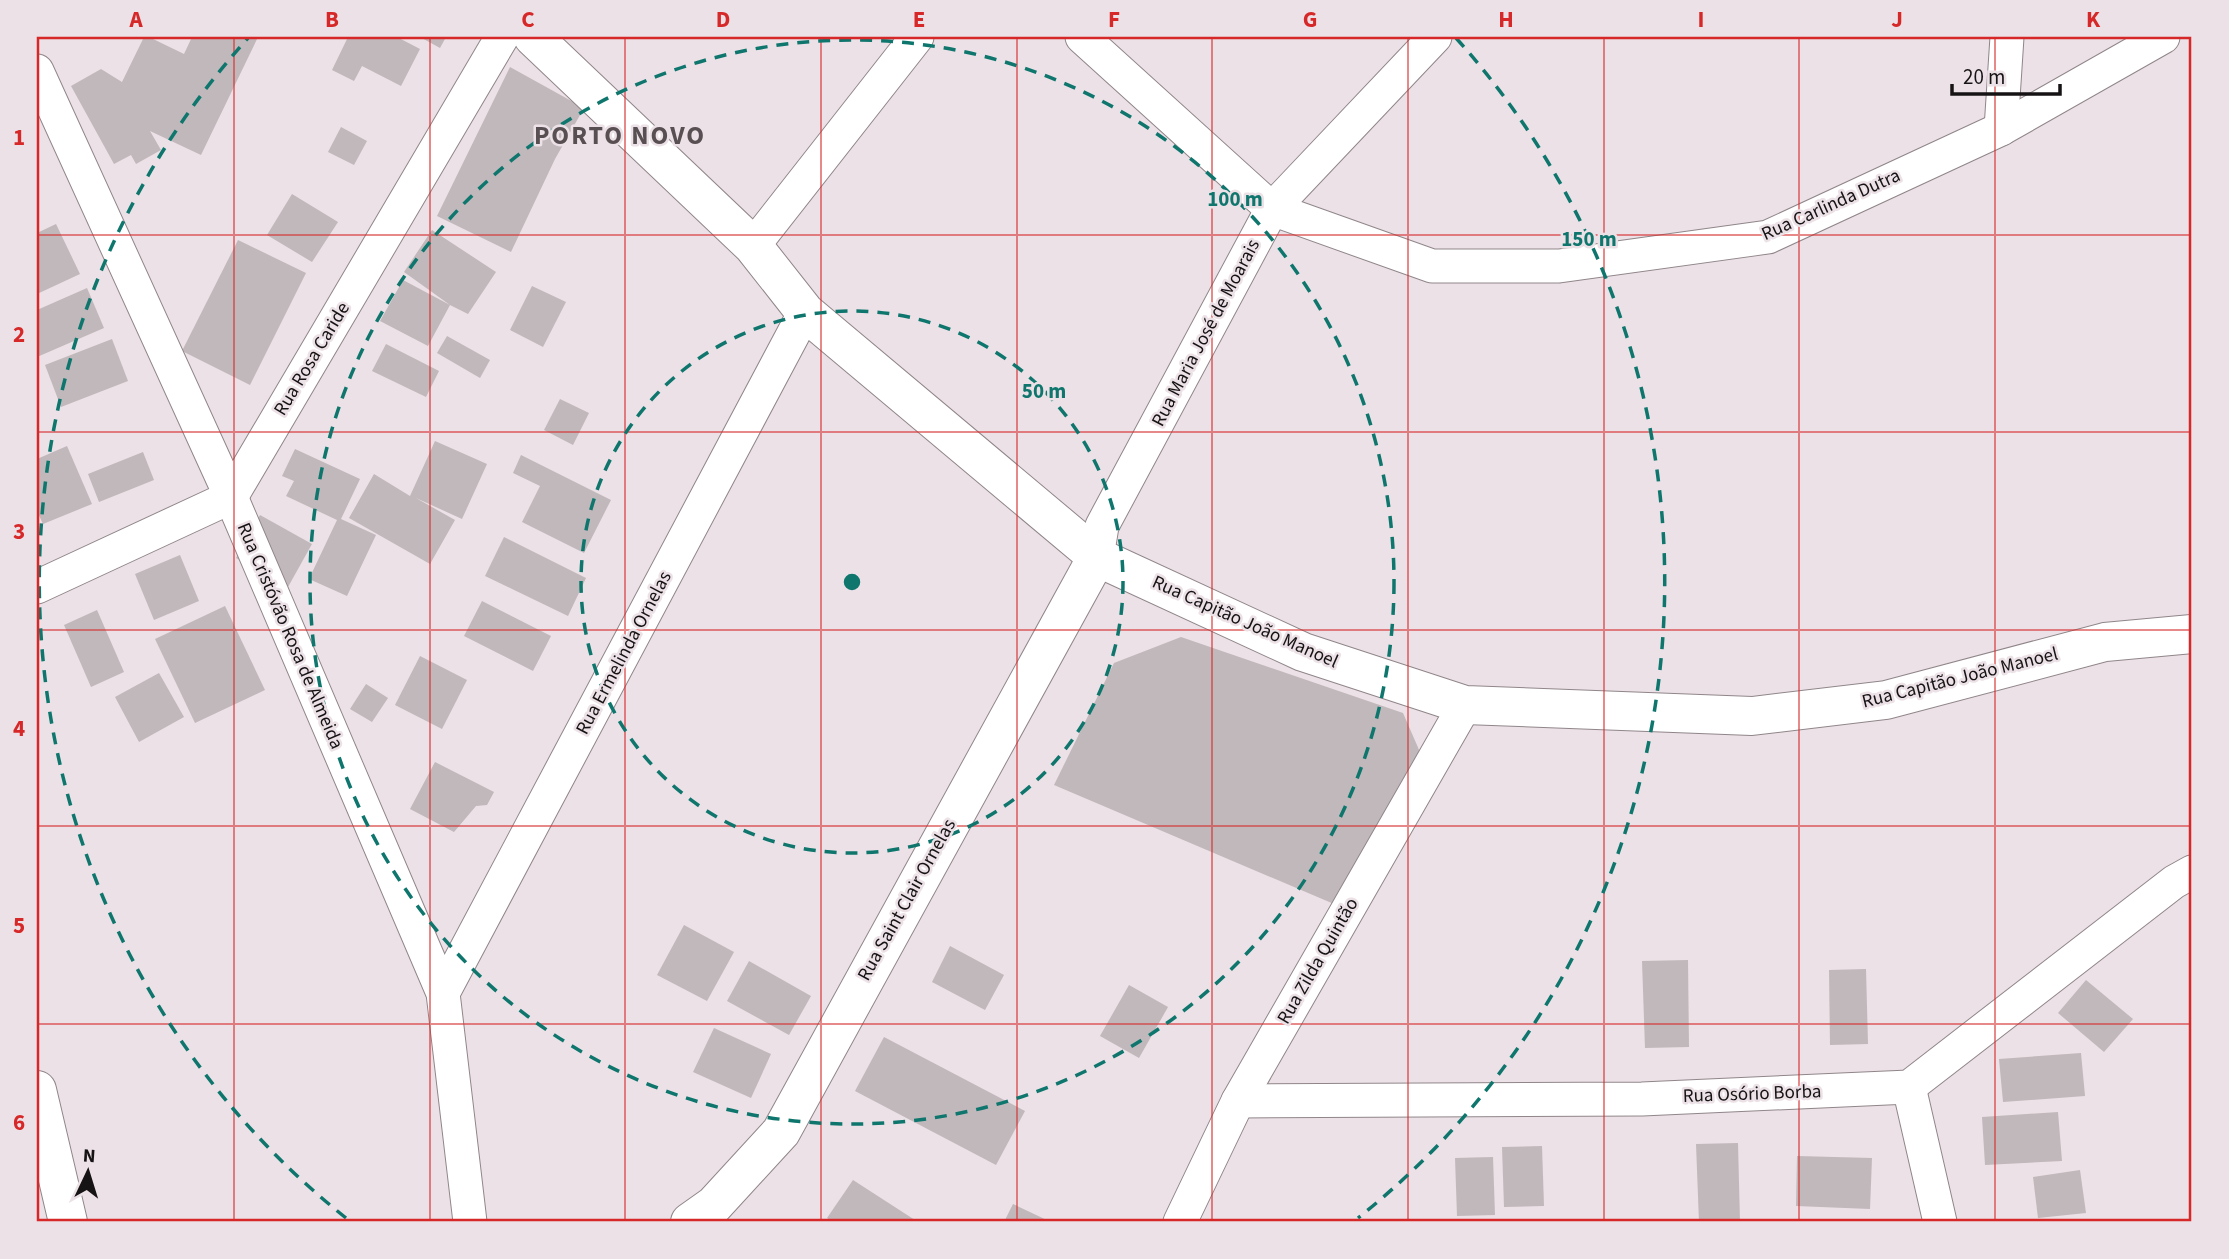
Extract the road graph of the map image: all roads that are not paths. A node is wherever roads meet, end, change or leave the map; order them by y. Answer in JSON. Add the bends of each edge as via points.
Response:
{"nodes":[{"id":1,"x":502,"y":37,"type":"edge"},
{"id":2,"x":533,"y":37,"type":"edge"},
{"id":3,"x":917,"y":37,"type":"edge"},
{"id":4,"x":1082,"y":37,"type":"edge"},
{"id":5,"x":1434,"y":37,"type":"edge"},
{"id":6,"x":2007,"y":37,"type":"edge"},
{"id":7,"x":2163,"y":37,"type":"edge"},
{"id":8,"x":37,"y":71,"type":"edge"},
{"id":9,"x":2001,"y":128,"type":"junction"},
{"id":10,"x":1272,"y":209,"type":"junction"},
{"id":11,"x":753,"y":246,"type":"junction"},
{"id":12,"x":805,"y":312,"type":"junction"},
{"id":13,"x":231,"y":497,"type":"junction"},
{"id":14,"x":1097,"y":557,"type":"junction"},
{"id":15,"x":37,"y":587,"type":"edge"},
{"id":16,"x":2192,"y":634,"type":"edge"},
{"id":17,"x":1465,"y":705,"type":"junction"},
{"id":18,"x":2192,"y":872,"type":"edge"},
{"id":19,"x":443,"y":993,"type":"junction"},
{"id":20,"x":1909,"y":1087,"type":"junction"},
{"id":21,"x":37,"y":1090,"type":"edge"},
{"id":22,"x":1238,"y":1101,"type":"junction"},
{"id":23,"x":68,"y":1222,"type":"edge"},
{"id":24,"x":470,"y":1222,"type":"edge"},
{"id":25,"x":690,"y":1222,"type":"edge"},
{"id":26,"x":1180,"y":1222,"type":"edge"},
{"id":27,"x":1940,"y":1222,"type":"edge"}],
"edges":[{"from":1,"to":13,"type":"street","name":"Rua Rosa Caride"},
{"from":2,"to":11,"type":"main road","name":"Rua Capitão João Manoel"},
{"from":3,"to":11,"type":"street"},
{"from":4,"to":10,"type":"street","name":"Rua Carlinda Dutra"},
{"from":5,"to":10,"type":"street","name":"Rua Maria José de Moarais"},
{"from":6,"to":9,"type":"street"},
{"from":7,"to":9,"type":"street","name":"Rua Carlinda Dutra"},
{"from":8,"to":13,"type":"street","name":"Rua Cristóvão Rosa de Almeida"},
{"from":9,"to":10,"type":"street","name":"Rua Carlinda Dutra","via":[[1768,237],[1559,266],[1432,265]]},
{"from":10,"to":14,"type":"street","name":"Rua Maria José de Moarais","via":[[1102,526]]},
{"from":11,"to":12,"type":"main road","name":"Rua Capitão João Manoel"},
{"from":12,"to":14,"type":"main road","name":"Rua Capitão João Manoel"},
{"from":12,"to":19,"type":"street","name":"Rua Ermelinda Ornelas"},
{"from":13,"to":15,"type":"street"},
{"from":13,"to":19,"type":"street","name":"Rua Cristóvão Rosa de Almeida"},
{"from":14,"to":17,"type":"main road","name":"Rua Capitão João Manoel","via":[[1303,652]]},
{"from":14,"to":25,"type":"main road","name":"Rua Saint Clair Ornelas","via":[[781,1132],[714,1205]]},
{"from":16,"to":17,"type":"main road","name":"Rua Capitão João Manoel","via":[[2105,642],[1886,700],[1752,716]]},
{"from":17,"to":22,"type":"street","name":"Rua Zilda Quintão"},
{"from":18,"to":20,"type":"street"},
{"from":19,"to":24,"type":"street","name":"Rua Cristóvão Rosa de Almeida"},
{"from":20,"to":22,"type":"street","name":"Rua Osório Borba","via":[[1642,1099]]},
{"from":20,"to":27,"type":"street"},
{"from":21,"to":23,"type":"main road"},
{"from":22,"to":26,"type":"street","name":"Rua Zilda Quintão"}]}
